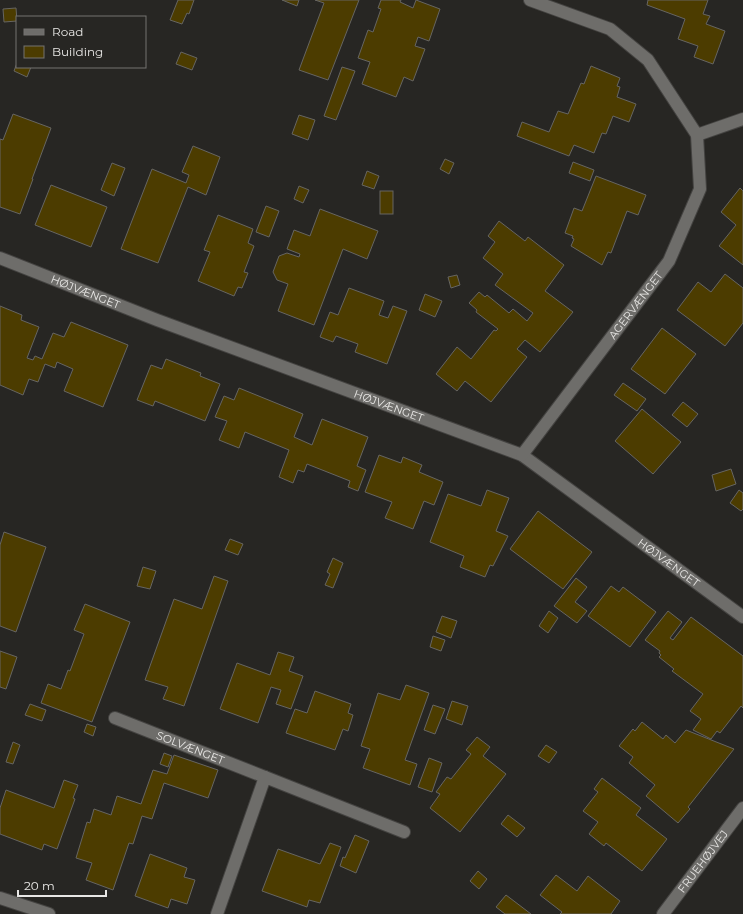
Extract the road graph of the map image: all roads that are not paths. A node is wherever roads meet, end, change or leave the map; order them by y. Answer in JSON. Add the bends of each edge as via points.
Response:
{"nodes":[{"id":1,"x":530,"y":0,"type":"edge"},
{"id":2,"x":743,"y":119,"type":"edge"},
{"id":3,"x":697,"y":135,"type":"junction"},
{"id":4,"x":0,"y":258,"type":"edge"},
{"id":5,"x":522,"y":455,"type":"junction"},
{"id":6,"x":743,"y":617,"type":"edge"},
{"id":7,"x":115,"y":718,"type":"dead end"},
{"id":8,"x":265,"y":777,"type":"junction"},
{"id":9,"x":743,"y":808,"type":"edge"},
{"id":10,"x":404,"y":832,"type":"dead end"},
{"id":11,"x":0,"y":898,"type":"edge"},
{"id":12,"x":49,"y":914,"type":"edge"},
{"id":13,"x":217,"y":914,"type":"edge"},
{"id":14,"x":663,"y":914,"type":"edge"}],
"edges":[{"from":1,"to":3,"type":"street","name":"AGERVÆNGET","via":[[610,29],[648,60]]},
{"from":2,"to":3,"type":"street"},
{"from":3,"to":5,"type":"street","name":"AGERVÆNGET","via":[[700,188],[669,261]]},
{"from":4,"to":5,"type":"street","name":"HØJVÆNGET","via":[[157,320]]},
{"from":5,"to":6,"type":"street","name":"HØJVÆNGET"},
{"from":7,"to":8,"type":"street","name":"SOLVÆNGET"},
{"from":8,"to":10,"type":"street","name":"SOLVÆNGET"},
{"from":8,"to":13,"type":"street"},
{"from":9,"to":14,"type":"street","name":"FRUEHØJVEJ"},
{"from":11,"to":12,"type":"street"}]}
